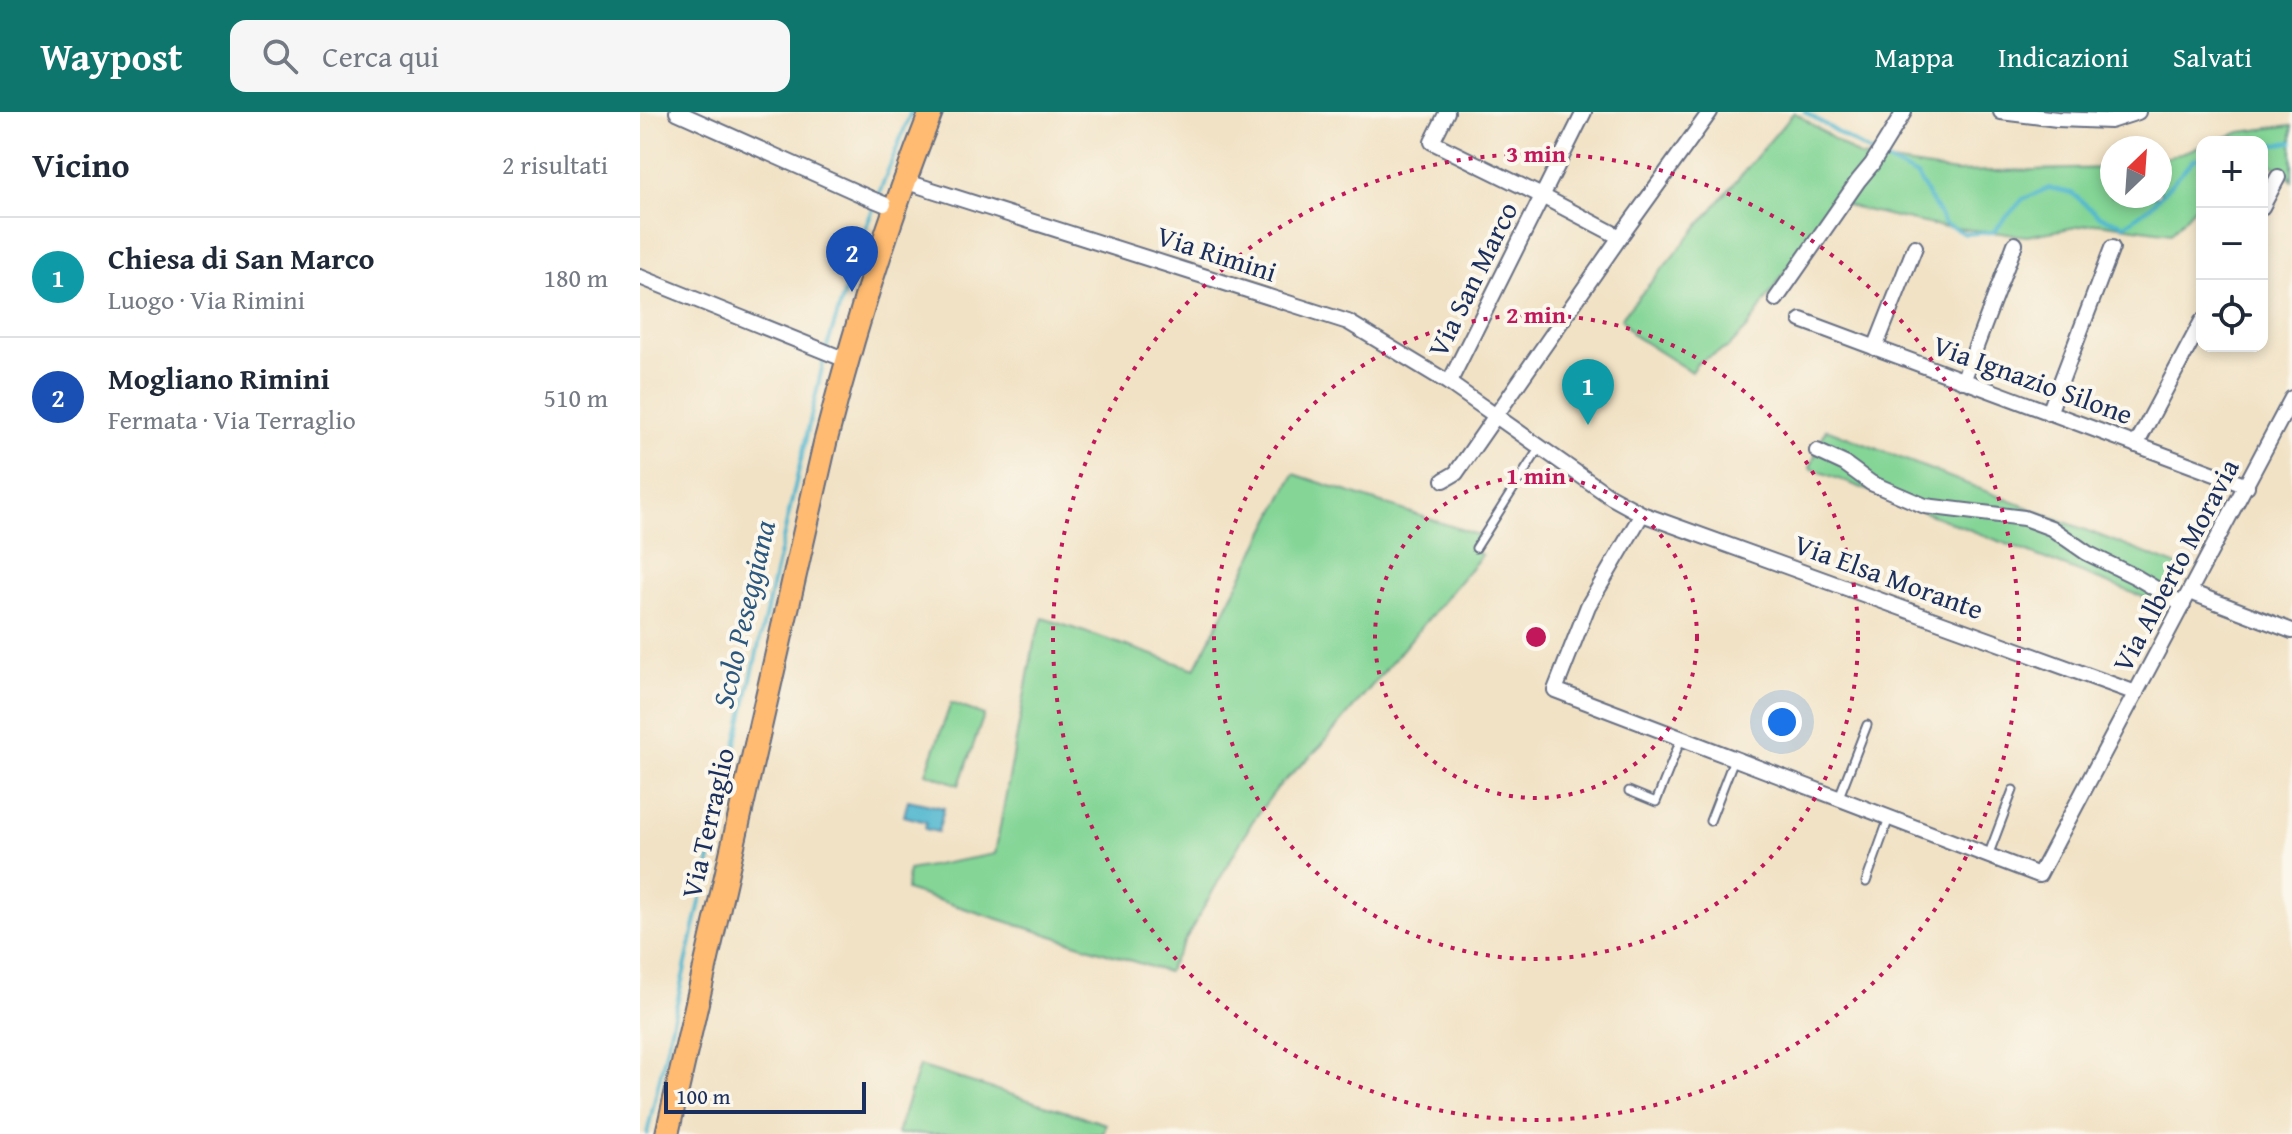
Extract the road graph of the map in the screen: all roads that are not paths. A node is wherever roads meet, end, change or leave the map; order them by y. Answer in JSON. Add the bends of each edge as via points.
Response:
{"nodes":[{"id":1,"x":677,"y":112,"type":"edge"},
{"id":2,"x":931,"y":112,"type":"edge"},
{"id":3,"x":1447,"y":112,"type":"edge"},
{"id":4,"x":1566,"y":112,"type":"edge"},
{"id":5,"x":1710,"y":112,"type":"edge"},
{"id":6,"x":1904,"y":112,"type":"edge"},
{"id":7,"x":2001,"y":112,"type":"edge"},
{"id":8,"x":2138,"y":112,"type":"edge"},
{"id":9,"x":1583,"y":116,"type":"edge"},
{"id":10,"x":699,"y":117,"type":"edge"},
{"id":11,"x":2278,"y":177,"type":"dead end"},
{"id":12,"x":904,"y":181,"type":"junction"},
{"id":13,"x":1542,"y":196,"type":"junction"},
{"id":14,"x":2268,"y":196,"type":"edge"},
{"id":15,"x":889,"y":206,"type":"junction"},
{"id":16,"x":1620,"y":237,"type":"junction"},
{"id":17,"x":2015,"y":244,"type":"dead end"},
{"id":18,"x":1915,"y":247,"type":"dead end"},
{"id":19,"x":2112,"y":248,"type":"dead end"},
{"id":20,"x":640,"y":277,"type":"edge"},
{"id":21,"x":1776,"y":299,"type":"dead end"},
{"id":22,"x":1801,"y":320,"type":"dead end"},
{"id":23,"x":2196,"y":332,"type":"edge"},
{"id":24,"x":1875,"y":348,"type":"junction"},
{"id":25,"x":841,"y":358,"type":"junction"},
{"id":26,"x":1963,"y":381,"type":"junction"},
{"id":27,"x":1449,"y":383,"type":"junction"},
{"id":28,"x":2292,"y":398,"type":"edge"},
{"id":29,"x":2049,"y":413,"type":"junction"},
{"id":30,"x":1496,"y":416,"type":"junction"},
{"id":31,"x":2136,"y":445,"type":"junction"},
{"id":32,"x":1540,"y":447,"type":"junction"},
{"id":33,"x":1817,"y":451,"type":"dead end"},
{"id":34,"x":1444,"y":480,"type":"dead end"},
{"id":35,"x":2247,"y":486,"type":"junction"},
{"id":36,"x":1625,"y":505,"type":"joint"},
{"id":37,"x":1642,"y":514,"type":"junction"},
{"id":38,"x":1476,"y":548,"type":"dead end"},
{"id":39,"x":2187,"y":599,"type":"junction"},
{"id":40,"x":2292,"y":631,"type":"edge"},
{"id":41,"x":2136,"y":693,"type":"junction"},
{"id":42,"x":1867,"y":725,"type":"dead end"},
{"id":43,"x":1681,"y":739,"type":"junction"},
{"id":44,"x":1734,"y":759,"type":"junction"},
{"id":45,"x":2013,"y":790,"type":"dead end"},
{"id":46,"x":1629,"y":791,"type":"dead end"},
{"id":47,"x":1838,"y":799,"type":"junction"},
{"id":48,"x":1889,"y":818,"type":"junction"},
{"id":49,"x":1710,"y":821,"type":"dead end"},
{"id":50,"x":1988,"y":856,"type":"junction"},
{"id":51,"x":1866,"y":882,"type":"dead end"},
{"id":52,"x":667,"y":1134,"type":"edge"}],
"edges":[{"from":1,"to":10,"type":"street"},
{"from":2,"to":12,"type":"main road","name":"Via Terraglio"},
{"from":3,"to":13,"type":"street","via":[[1432,142]]},
{"from":4,"to":9,"type":"street"},
{"from":5,"to":16,"type":"street"},
{"from":6,"to":21,"type":"street"},
{"from":7,"to":8,"type":"street","via":[[2110,121]]},
{"from":9,"to":13,"type":"street","name":"Via San Marco"},
{"from":10,"to":15,"type":"street","bridge":true},
{"from":11,"to":14,"type":"street"},
{"from":12,"to":15,"type":"main road","name":"Via Terraglio"},
{"from":12,"to":27,"type":"street","name":"Via Rimini","via":[[1348,322]]},
{"from":13,"to":16,"type":"street"},
{"from":13,"to":27,"type":"street","name":"Via San Marco"},
{"from":15,"to":25,"type":"main road","name":"Via Terraglio"},
{"from":16,"to":30,"type":"street"},
{"from":17,"to":26,"type":"street"},
{"from":18,"to":24,"type":"street"},
{"from":19,"to":29,"type":"street"},
{"from":20,"to":25,"type":"street"},
{"from":22,"to":24,"type":"street","name":"Via Ignazio Silone"},
{"from":23,"to":31,"type":"street"},
{"from":24,"to":26,"type":"street","name":"Via Ignazio Silone"},
{"from":25,"to":52,"type":"main road","name":"Via Terraglio"},
{"from":26,"to":29,"type":"street","name":"Via Ignazio Silone"},
{"from":27,"to":30,"type":"street","name":"Via Rimini"},
{"from":28,"to":35,"type":"street","name":"Via Alberto Moravia"},
{"from":29,"to":31,"type":"street","name":"Via Ignazio Silone"},
{"from":30,"to":32,"type":"street","name":"Via Rimini"},
{"from":30,"to":34,"type":"street","via":[[1456,473]]},
{"from":31,"to":35,"type":"street","name":"Via Ignazio Silone"},
{"from":32,"to":36,"type":"street","name":"Via Rimini"},
{"from":32,"to":38,"type":"lane"},
{"from":33,"to":39,"type":"street","via":[[1871,483],[1925,506],[2024,518],[2051,528],[2087,553]]},
{"from":35,"to":39,"type":"street","name":"Via Alberto Moravia"},
{"from":36,"to":37,"type":"street","name":"Via Elsa Morante"},
{"from":37,"to":41,"type":"street","name":"Via Elsa Morante"},
{"from":37,"to":43,"type":"street","via":[[1588,606],[1555,690]]},
{"from":39,"to":40,"type":"street"},
{"from":39,"to":41,"type":"street","name":"Via Alberto Moravia"},
{"from":41,"to":50,"type":"street","name":"Via Alberto Moravia","via":[[2039,875]]},
{"from":42,"to":47,"type":"lane"},
{"from":43,"to":44,"type":"street"},
{"from":43,"to":46,"type":"lane","via":[[1656,802]]},
{"from":44,"to":47,"type":"street"},
{"from":44,"to":49,"type":"lane"},
{"from":45,"to":50,"type":"lane"},
{"from":47,"to":48,"type":"street"},
{"from":48,"to":50,"type":"street"},
{"from":48,"to":51,"type":"lane"}]}
